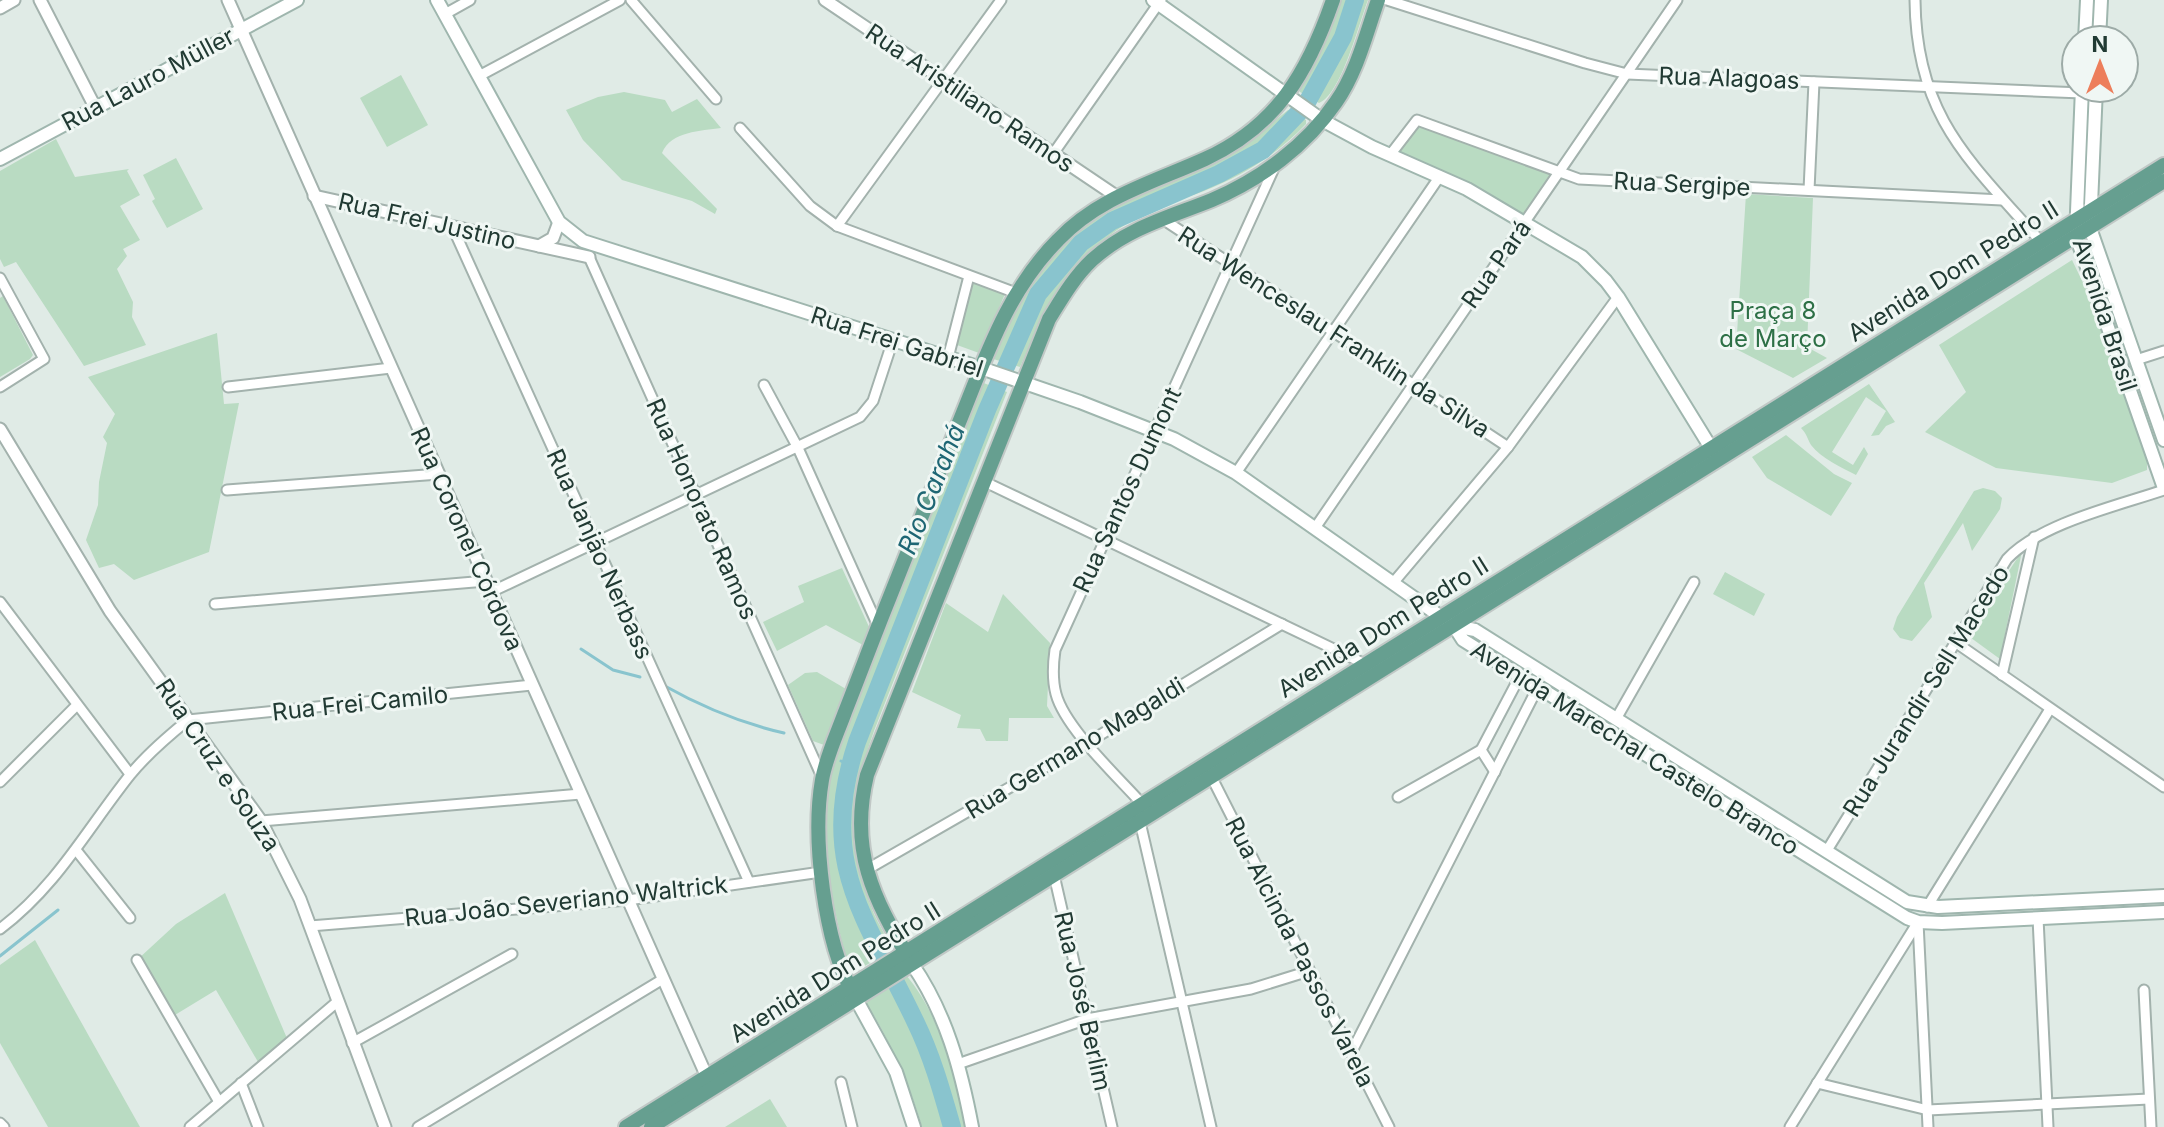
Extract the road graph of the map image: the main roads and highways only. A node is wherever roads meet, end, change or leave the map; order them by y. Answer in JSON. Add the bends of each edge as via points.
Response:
{"nodes":[{"id":1,"x":297,"y":0,"type":"edge"},
{"id":2,"x":437,"y":0,"type":"edge"},
{"id":3,"x":1333,"y":0,"type":"edge"},
{"id":4,"x":1378,"y":0,"type":"edge"},
{"id":5,"x":2087,"y":0,"type":"edge"},
{"id":6,"x":2101,"y":0,"type":"edge"},
{"id":7,"x":1157,"y":1,"type":"edge"},
{"id":8,"x":2086,"y":24,"type":"edge"},
{"id":9,"x":2100,"y":24,"type":"edge"},
{"id":10,"x":1292,"y":98,"type":"junction"},
{"id":11,"x":2081,"y":104,"type":"edge"},
{"id":12,"x":2095,"y":104,"type":"edge"},
{"id":13,"x":1318,"y":117,"type":"junction"},
{"id":14,"x":0,"y":159,"type":"edge"},
{"id":15,"x":2164,"y":165,"type":"edge"},
{"id":16,"x":2164,"y":181,"type":"edge"},
{"id":17,"x":2090,"y":211,"type":"junction"},
{"id":18,"x":2076,"y":220,"type":"junction"},
{"id":19,"x":2090,"y":228,"type":"junction"},
{"id":20,"x":2076,"y":236,"type":"junction"},
{"id":21,"x":985,"y":370,"type":"junction"},
{"id":22,"x":1018,"y":381,"type":"junction"},
{"id":23,"x":2164,"y":440,"type":"edge"},
{"id":24,"x":1711,"y":448,"type":"junction"},
{"id":25,"x":1710,"y":465,"type":"junction"},
{"id":26,"x":2164,"y":489,"type":"edge"},
{"id":27,"x":1441,"y":616,"type":"junction"},
{"id":28,"x":1454,"y":626,"type":"junction"},
{"id":29,"x":1539,"y":670,"type":"junction"},
{"id":30,"x":1520,"y":676,"type":"junction"},
{"id":31,"x":1538,"y":687,"type":"junction"},
{"id":32,"x":2164,"y":896,"type":"edge"},
{"id":33,"x":1964,"y":906,"type":"junction"},
{"id":34,"x":2164,"y":912,"type":"edge"},
{"id":35,"x":1918,"y":922,"type":"junction"},
{"id":36,"x":906,"y":960,"type":"junction"},
{"id":37,"x":853,"y":994,"type":"junction"},
{"id":38,"x":626,"y":1127,"type":"edge"},
{"id":39,"x":651,"y":1127,"type":"edge"},
{"id":40,"x":914,"y":1127,"type":"edge"},
{"id":41,"x":972,"y":1127,"type":"edge"}],
"edges":[{"from":1,"to":14,"type":"main road","name":"Rua Lauro Müller"},
{"from":2,"to":21,"type":"main road","name":"Rua Frei Gabriel","via":[[559,222],[583,241]]},
{"from":3,"to":10,"type":"main road"},
{"from":4,"to":13,"type":"main road","via":[[1346,85]]},
{"from":5,"to":8,"type":"main road"},
{"from":6,"to":9,"type":"main road"},
{"from":7,"to":10,"type":"main road"},
{"from":10,"to":13,"type":"main road"},
{"from":10,"to":21,"type":"main road","via":[[1223,150],[1116,196],[1060,237],[1016,293]]},
{"from":11,"to":18,"type":"main road","name":"Avenida Brasil"},
{"from":12,"to":17,"type":"main road","name":"Avenida Brasil"},
{"from":13,"to":22,"type":"main road","via":[[1277,163],[1231,191],[1118,240],[1092,260],[1049,319]]},
{"from":13,"to":24,"type":"main road","via":[[1440,176],[1582,257],[1618,297]]},
{"from":15,"to":17,"type":"main road","name":"Avenida Dom Pedro II"},
{"from":16,"to":19,"type":"main road","name":"Avenida Dom Pedro II"},
{"from":17,"to":18,"type":"main road","name":"Avenida Dom Pedro II"},
{"from":17,"to":19,"type":"main road","name":"Avenida Brasil"},
{"from":18,"to":20,"type":"main road","name":"Avenida Brasil"},
{"from":18,"to":24,"type":"main road","name":"Avenida Dom Pedro II"},
{"from":19,"to":20,"type":"main road","name":"Avenida Dom Pedro II"},
{"from":19,"to":23,"type":"main road","name":"Avenida Brasil"},
{"from":20,"to":25,"type":"main road","name":"Avenida Dom Pedro II"},
{"from":20,"to":26,"type":"main road","name":"Avenida Brasil"},
{"from":21,"to":22,"type":"main road","name":"Rua Frei Gabriel"},
{"from":21,"to":37,"type":"main road","via":[[878,626],[822,777],[821,872],[832,932]]},
{"from":22,"to":27,"type":"main road","name":"Rua Frei Gabriel","via":[[1194,448]]},
{"from":22,"to":36,"type":"main road","via":[[867,775],[860,830],[866,870]]},
{"from":24,"to":25,"type":"main road"},
{"from":24,"to":27,"type":"main road","name":"Avenida Dom Pedro II"},
{"from":25,"to":28,"type":"main road","name":"Avenida Dom Pedro II"},
{"from":27,"to":28,"type":"main road","name":"Rua Frei Gabriel"},
{"from":27,"to":36,"type":"main road","name":"Avenida Dom Pedro II"},
{"from":28,"to":29,"type":"main road","name":"Avenida Marechal Castelo Branco","via":[[1475,630]]},
{"from":28,"to":30,"type":"main road","name":"Avenida Marechal Castelo Branco","via":[[1463,640]]},
{"from":28,"to":36,"type":"main road","name":"Avenida Dom Pedro II","via":[[1054,875]]},
{"from":29,"to":30,"type":"main road"},
{"from":29,"to":31,"type":"main road"},
{"from":29,"to":33,"type":"main road","name":"Avenida Marechal Castelo Branco","via":[[1907,902]]},
{"from":30,"to":31,"type":"main road","name":"Avenida Marechal Castelo Branco"},
{"from":31,"to":35,"type":"main road","name":"Avenida Marechal Castelo Branco"},
{"from":32,"to":33,"type":"main road","name":"Avenida Marechal Castelo Branco"},
{"from":33,"to":35,"type":"main road"},
{"from":34,"to":35,"type":"main road","name":"Avenida Marechal Castelo Branco"},
{"from":36,"to":37,"type":"main road","name":"Avenida Dom Pedro II"},
{"from":36,"to":41,"type":"main road","via":[[939,1009]]},
{"from":37,"to":38,"type":"main road","name":"Avenida Dom Pedro II"},
{"from":37,"to":39,"type":"main road","name":"Avenida Dom Pedro II"},
{"from":37,"to":40,"type":"main road","via":[[896,1072]]}]}
